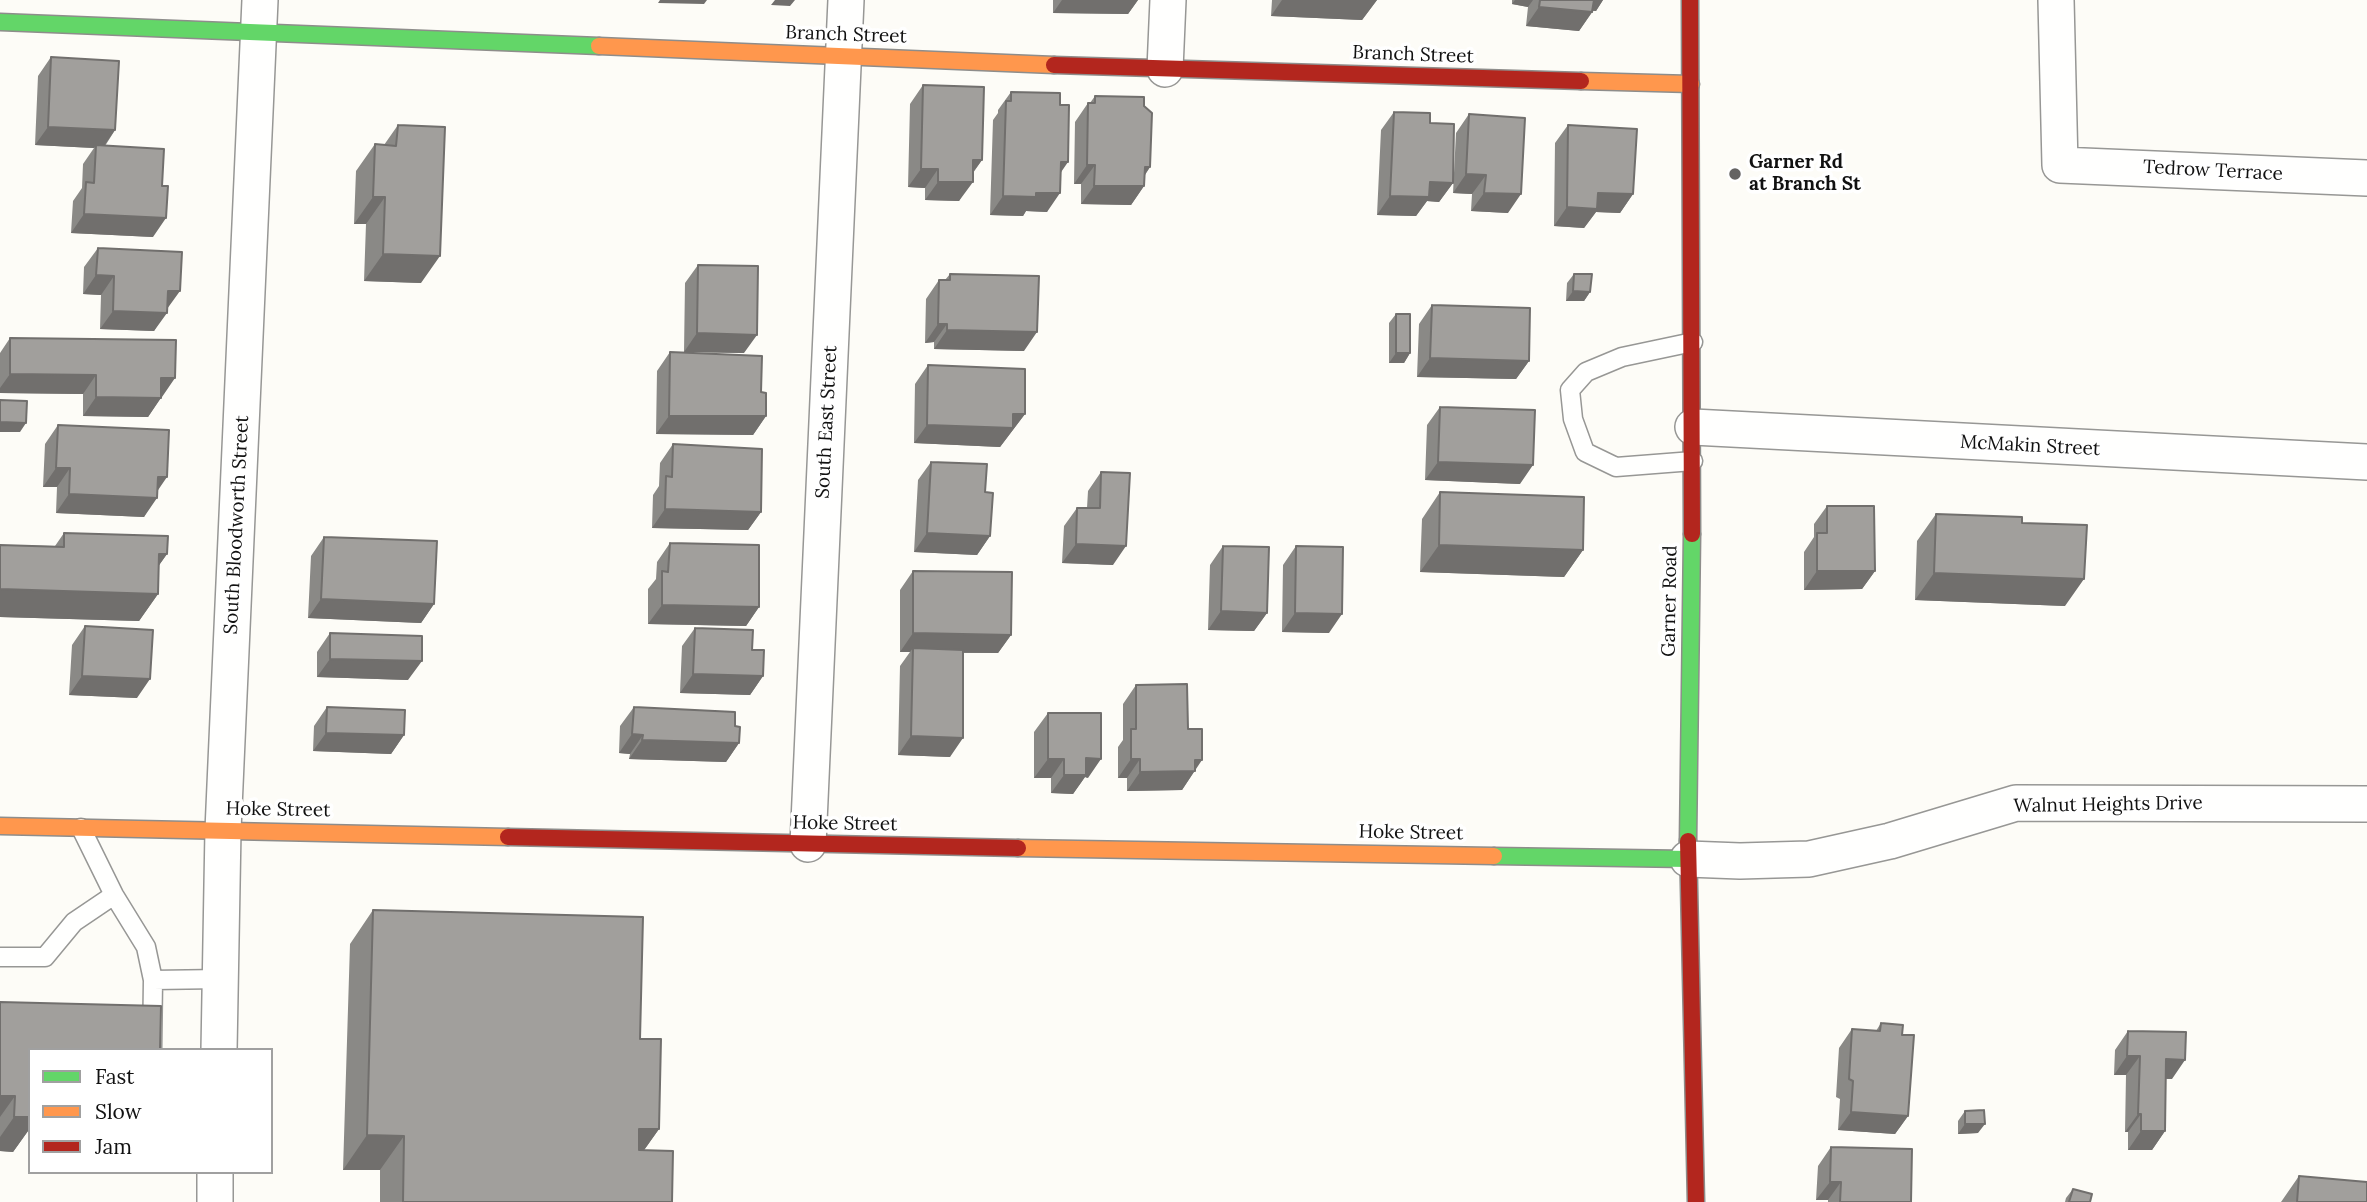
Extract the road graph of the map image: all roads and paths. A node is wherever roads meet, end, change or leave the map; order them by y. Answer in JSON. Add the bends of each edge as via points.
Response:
{"nodes":[{"id":1,"x":846,"y":0,"type":"edge"},
{"id":2,"x":1168,"y":0,"type":"edge"},
{"id":3,"x":1690,"y":0,"type":"edge"},
{"id":4,"x":2056,"y":0,"type":"edge"},
{"id":5,"x":259,"y":16,"type":"edge"},
{"id":6,"x":0,"y":22,"type":"edge"},
{"id":7,"x":844,"y":55,"type":"junction"},
{"id":8,"x":1165,"y":68,"type":"junction"},
{"id":9,"x":1691,"y":84,"type":"junction"},
{"id":10,"x":2367,"y":178,"type":"edge"},
{"id":11,"x":1693,"y":342,"type":"junction"},
{"id":12,"x":1693,"y":444,"type":"junction"},
{"id":13,"x":2367,"y":462,"type":"edge"},
{"id":14,"x":2367,"y":804,"type":"edge"},
{"id":15,"x":0,"y":827,"type":"edge"},
{"id":16,"x":81,"y":828,"type":"junction"},
{"id":17,"x":223,"y":830,"type":"junction"},
{"id":18,"x":808,"y":844,"type":"junction"},
{"id":19,"x":1688,"y":859,"type":"junction"},
{"id":20,"x":114,"y":895,"type":"junction"},
{"id":21,"x":0,"y":957,"type":"edge"},
{"id":22,"x":221,"y":979,"type":"junction"},
{"id":23,"x":153,"y":980,"type":"junction"},
{"id":24,"x":152,"y":1048,"type":"edge"},
{"id":25,"x":219,"y":1048,"type":"edge"},
{"id":26,"x":215,"y":1174,"type":"edge"},
{"id":27,"x":215,"y":1202,"type":"edge"},
{"id":28,"x":1696,"y":1202,"type":"edge"}],
"edges":[{"from":1,"to":7,"type":"street","name":"South East Street"},
{"from":2,"to":8,"type":"street"},
{"from":3,"to":9,"type":"street","name":"Garner Road"},
{"from":4,"to":10,"type":"street","name":"Tedrow Terrace","via":[[2060,165]]},
{"from":5,"to":6,"type":"street","name":"Branch Street"},
{"from":5,"to":7,"type":"street","name":"Branch Street"},
{"from":5,"to":17,"type":"street","name":"South Bloodworth Street"},
{"from":7,"to":8,"type":"street","name":"Branch Street"},
{"from":7,"to":18,"type":"street","name":"South East Street"},
{"from":8,"to":9,"type":"street","name":"Branch Street"},
{"from":9,"to":11,"type":"street","name":"Garner Road"},
{"from":11,"to":12,"type":"street","name":"Garner Road"},
{"from":11,"to":12,"type":"lane","via":[[1622,357],[1586,372],[1570,390],[1573,419],[1586,452],[1616,467]]},
{"from":12,"to":13,"type":"street","name":"McMakin Street"},
{"from":12,"to":19,"type":"street","name":"Garner Road"},
{"from":14,"to":19,"type":"street","name":"Walnut Heights Drive","via":[[2016,803],[1890,841],[1809,859]]},
{"from":15,"to":16,"type":"street","name":"Hoke Street"},
{"from":16,"to":17,"type":"street","name":"Hoke Street"},
{"from":16,"to":20,"type":"lane"},
{"from":17,"to":18,"type":"street","name":"Hoke Street"},
{"from":17,"to":22,"type":"street","name":"South Bloodworth Street"},
{"from":18,"to":19,"type":"street","name":"Hoke Street"},
{"from":19,"to":28,"type":"street","name":"Garner Road"},
{"from":20,"to":21,"type":"lane","via":[[74,922],[45,957]]},
{"from":20,"to":23,"type":"lane","via":[[146,947]]},
{"from":22,"to":23,"type":"lane"},
{"from":22,"to":25,"type":"street","name":"South Bloodworth Street"},
{"from":23,"to":24,"type":"lane"},
{"from":26,"to":27,"type":"street"}]}
